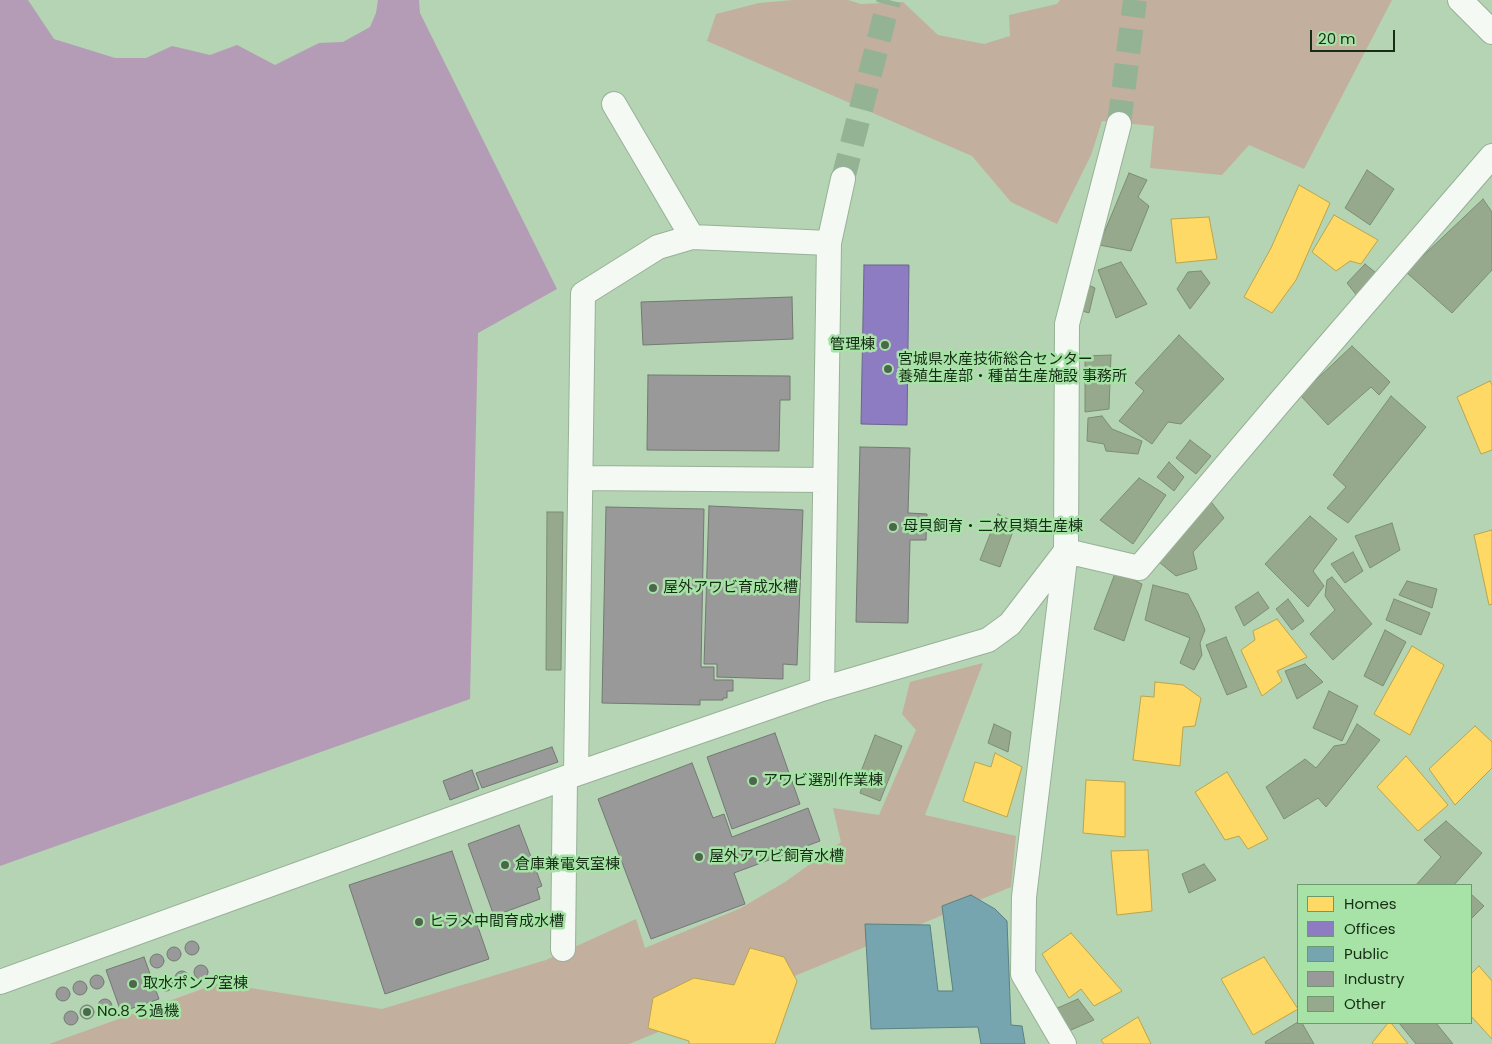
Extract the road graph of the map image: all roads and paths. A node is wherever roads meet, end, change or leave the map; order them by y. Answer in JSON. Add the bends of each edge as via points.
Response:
{"nodes":[{"id":1,"x":1460,"y":0,"type":"edge"},
{"id":2,"x":1492,"y":32,"type":"edge"},
{"id":3,"x":614,"y":104,"type":"dead end"},
{"id":4,"x":1119,"y":124,"type":"tunnel mouth"},
{"id":5,"x":1489,"y":168,"type":"edge"},
{"id":6,"x":843,"y":179,"type":"tunnel mouth"},
{"id":7,"x":692,"y":237,"type":"junction"},
{"id":8,"x":829,"y":243,"type":"junction"},
{"id":9,"x":581,"y":478,"type":"junction"},
{"id":10,"x":825,"y":480,"type":"junction"},
{"id":11,"x":1066,"y":551,"type":"junction"},
{"id":12,"x":822,"y":689,"type":"junction"},
{"id":13,"x":571,"y":776,"type":"junction"},
{"id":14,"x":563,"y":949,"type":"dead end"},
{"id":15,"x":0,"y":982,"type":"edge"},
{"id":16,"x":1064,"y":1044,"type":"edge"}],
"edges":[{"from":1,"to":2,"type":"street"},
{"from":3,"to":7,"type":"street"},
{"from":4,"to":11,"type":"street","via":[[1066,324]]},
{"from":5,"to":11,"type":"street","via":[[1279,403],[1140,568]]},
{"from":6,"to":8,"type":"street"},
{"from":7,"to":8,"type":"street"},
{"from":7,"to":9,"type":"street","via":[[658,247],[584,294]]},
{"from":8,"to":10,"type":"street"},
{"from":9,"to":10,"type":"street"},
{"from":9,"to":13,"type":"street"},
{"from":10,"to":12,"type":"street"},
{"from":11,"to":12,"type":"street","via":[[1010,624],[988,640]]},
{"from":11,"to":16,"type":"street","via":[[1024,897],[1023,964],[1023,974]]},
{"from":12,"to":13,"type":"street"},
{"from":13,"to":14,"type":"street"},
{"from":13,"to":15,"type":"street"}]}
